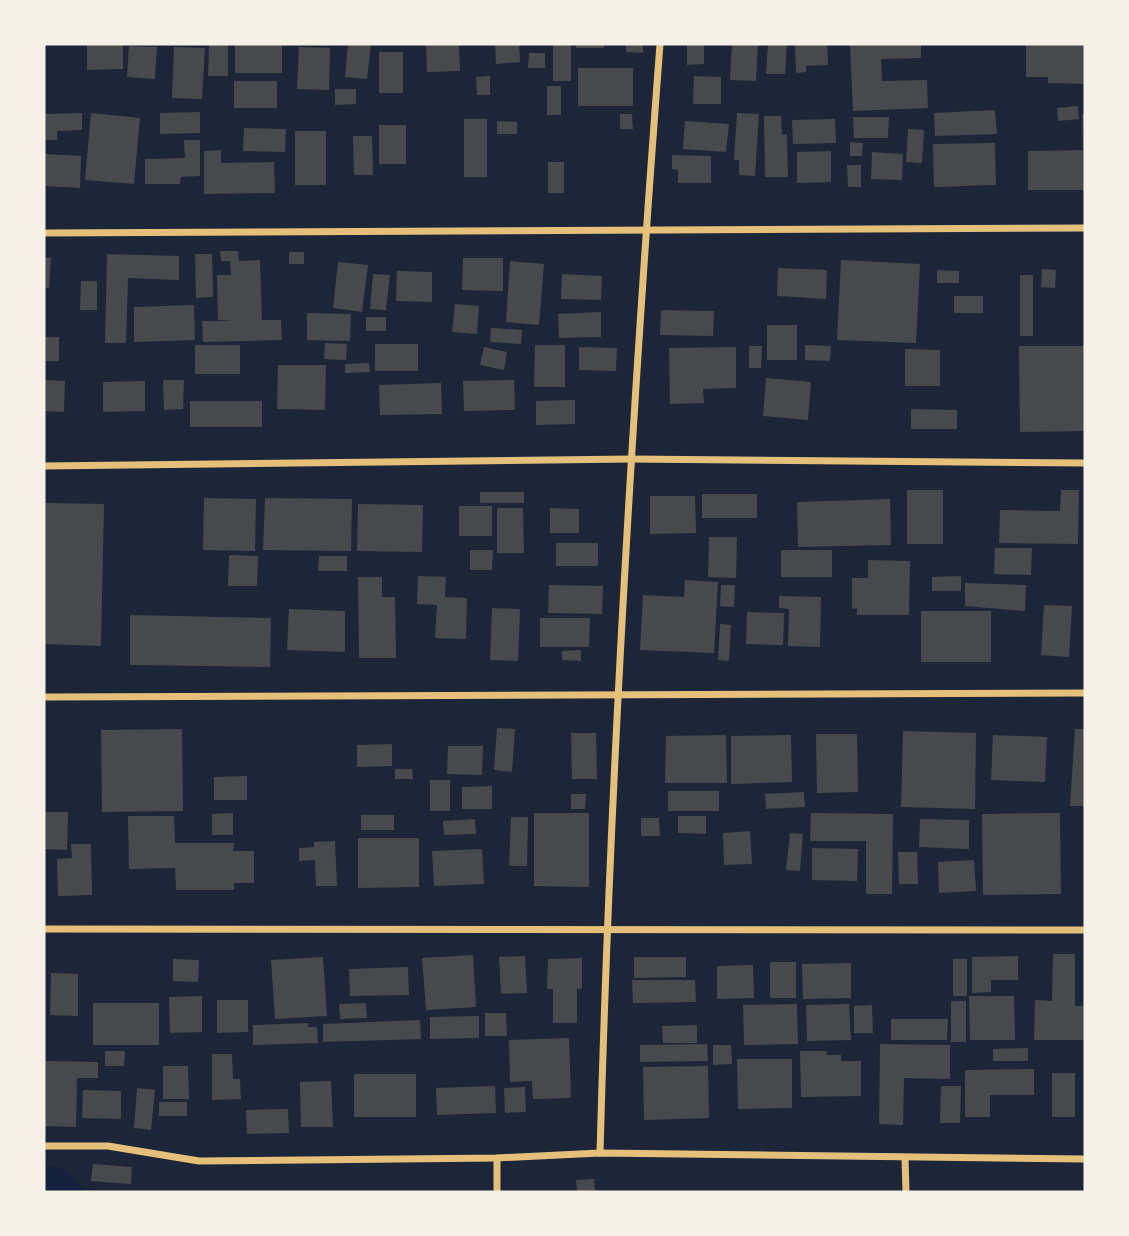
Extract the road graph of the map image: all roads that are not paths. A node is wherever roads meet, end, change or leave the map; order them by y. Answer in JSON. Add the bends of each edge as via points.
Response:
{"nodes":[{"id":1,"x":660,"y":44,"type":"edge"},
{"id":2,"x":646,"y":228,"type":"junction"},
{"id":3,"x":1085,"y":228,"type":"edge"},
{"id":4,"x":44,"y":233,"type":"edge"},
{"id":5,"x":631,"y":458,"type":"junction"},
{"id":6,"x":1085,"y":463,"type":"edge"},
{"id":7,"x":44,"y":466,"type":"edge"},
{"id":8,"x":620,"y":693,"type":"junction"},
{"id":9,"x":1085,"y":693,"type":"edge"},
{"id":10,"x":44,"y":697,"type":"edge"},
{"id":11,"x":606,"y":928,"type":"junction"},
{"id":12,"x":44,"y":929,"type":"edge"},
{"id":13,"x":1085,"y":930,"type":"edge"},
{"id":14,"x":44,"y":1146,"type":"edge"},
{"id":15,"x":600,"y":1153,"type":"junction"},
{"id":16,"x":497,"y":1158,"type":"junction"},
{"id":17,"x":905,"y":1158,"type":"junction"},
{"id":18,"x":1085,"y":1159,"type":"edge"},
{"id":19,"x":497,"y":1192,"type":"edge"},
{"id":20,"x":906,"y":1192,"type":"edge"}],
"edges":[{"from":1,"to":2,"type":"street"},
{"from":2,"to":3,"type":"street"},
{"from":2,"to":4,"type":"street"},
{"from":2,"to":5,"type":"street"},
{"from":5,"to":6,"type":"street"},
{"from":5,"to":7,"type":"street"},
{"from":5,"to":8,"type":"street"},
{"from":8,"to":9,"type":"street"},
{"from":8,"to":10,"type":"street"},
{"from":8,"to":11,"type":"street"},
{"from":11,"to":12,"type":"street"},
{"from":11,"to":13,"type":"street"},
{"from":11,"to":15,"type":"street"},
{"from":14,"to":16,"type":"street","via":[[108,1146],[199,1161]]},
{"from":15,"to":16,"type":"street"},
{"from":15,"to":17,"type":"street"},
{"from":16,"to":19,"type":"street"},
{"from":17,"to":18,"type":"street"},
{"from":17,"to":20,"type":"street"}]}
